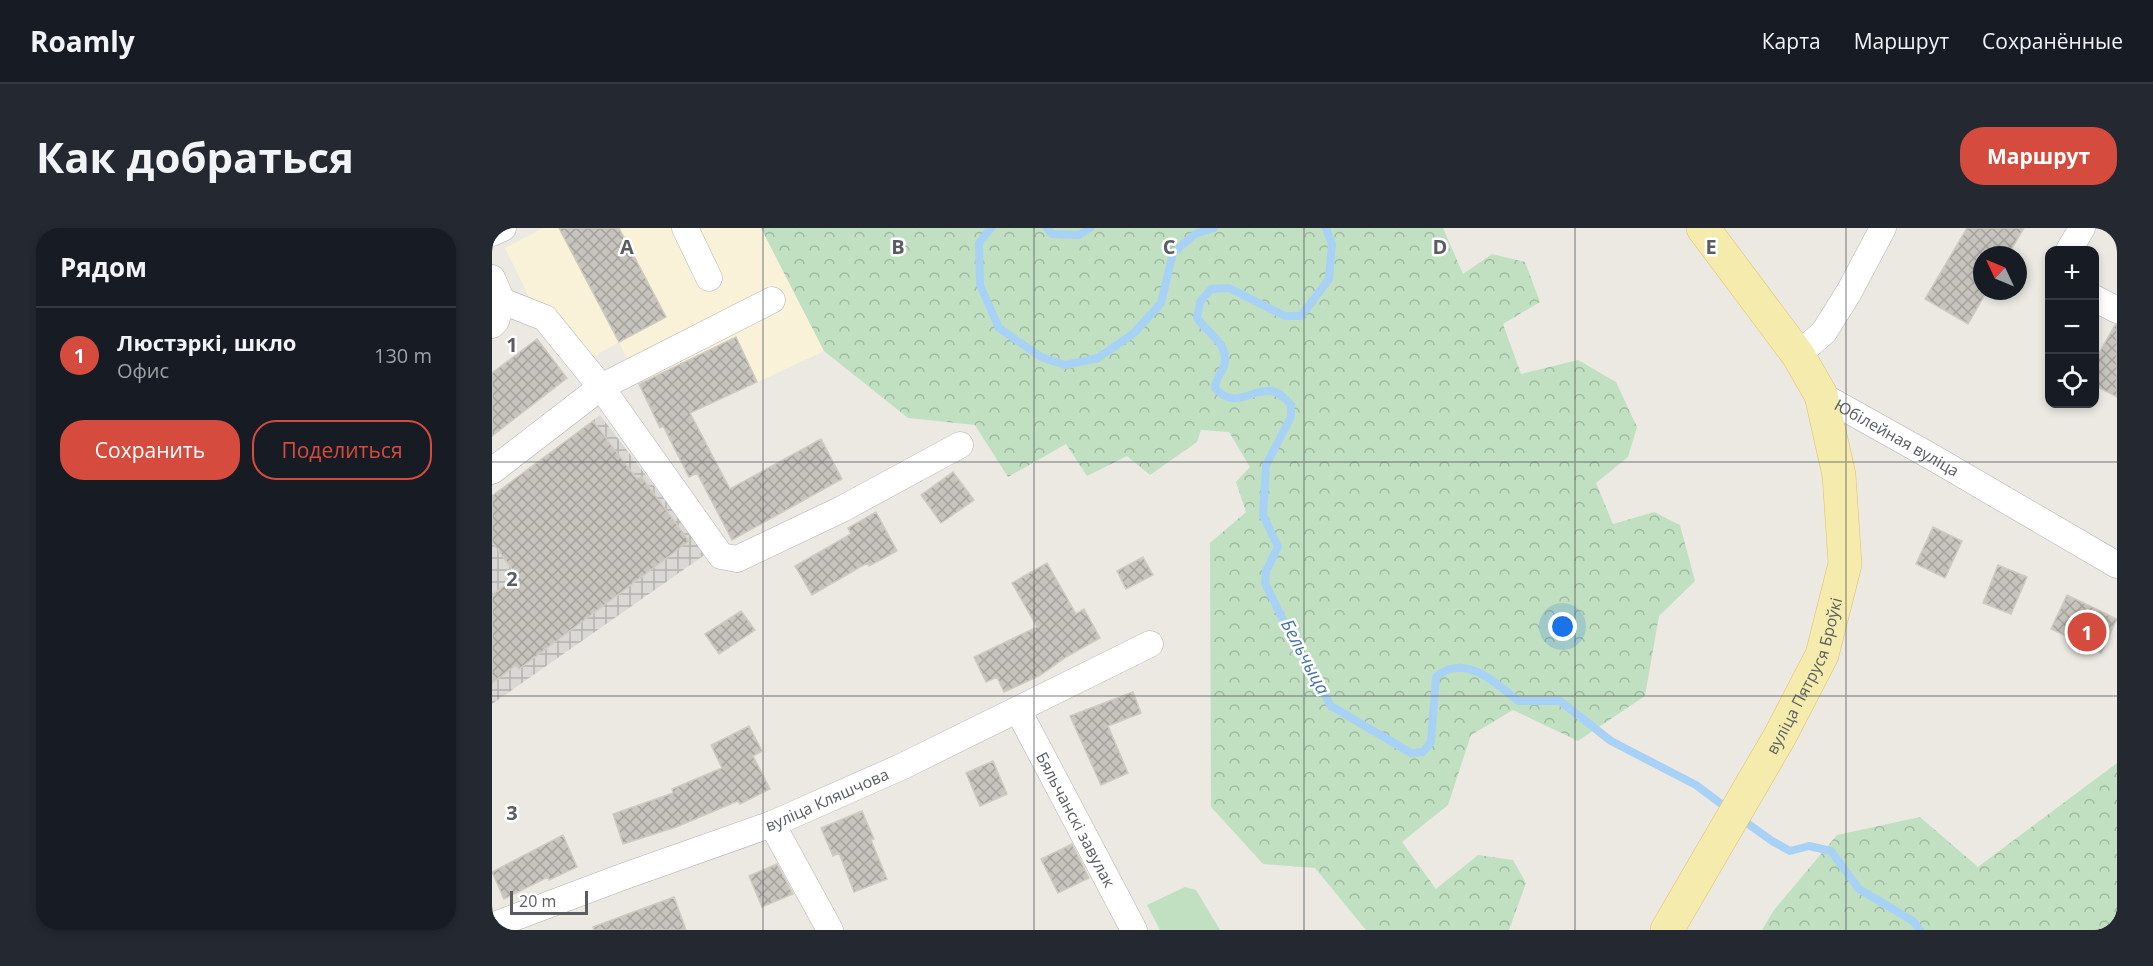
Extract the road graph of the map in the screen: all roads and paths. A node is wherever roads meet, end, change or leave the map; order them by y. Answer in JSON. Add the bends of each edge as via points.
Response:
{"nodes":[{"id":1,"x":503,"y":228,"type":"edge"},
{"id":2,"x":685,"y":228,"type":"edge"},
{"id":3,"x":1703,"y":228,"type":"edge"},
{"id":4,"x":1883,"y":228,"type":"edge"},
{"id":5,"x":2082,"y":228,"type":"edge"},
{"id":6,"x":492,"y":233,"type":"edge"},
{"id":7,"x":2071,"y":246,"type":"edge"},
{"id":8,"x":709,"y":278,"type":"dead end"},
{"id":9,"x":497,"y":289,"type":"edge"},
{"id":10,"x":772,"y":300,"type":"dead end"},
{"id":11,"x":2098,"y":300,"type":"edge"},
{"id":12,"x":2117,"y":310,"type":"edge"},
{"id":13,"x":492,"y":325,"type":"edge"},
{"id":14,"x":1798,"y":355,"type":"junction"},
{"id":15,"x":601,"y":387,"type":"junction"},
{"id":16,"x":1821,"y":395,"type":"junction"},
{"id":17,"x":960,"y":445,"type":"dead end"},
{"id":18,"x":492,"y":471,"type":"edge"},
{"id":19,"x":2117,"y":565,"type":"edge"},
{"id":20,"x":1150,"y":644,"type":"dead end"},
{"id":21,"x":1018,"y":710,"type":"junction"},
{"id":22,"x":772,"y":825,"type":"junction"},
{"id":23,"x":1672,"y":921,"type":"edge"},
{"id":24,"x":492,"y":926,"type":"edge"},
{"id":25,"x":830,"y":930,"type":"edge"},
{"id":26,"x":1134,"y":930,"type":"edge"}],
"edges":[{"from":1,"to":6,"type":"street"},
{"from":2,"to":8,"type":"street"},
{"from":3,"to":14,"type":"main road","name":"Юбілейная вуліца"},
{"from":4,"to":14,"type":"street","via":[[1824,332]]},
{"from":5,"to":7,"type":"street"},
{"from":9,"to":13,"type":"street","via":[[496,321]]},
{"from":9,"to":15,"type":"street","via":[[545,318]]},
{"from":10,"to":15,"type":"street"},
{"from":11,"to":12,"type":"street"},
{"from":14,"to":16,"type":"main road","name":"Юбілейная вуліца"},
{"from":15,"to":17,"type":"street","via":[[721,556],[738,559],[842,509]]},
{"from":15,"to":18,"type":"street"},
{"from":16,"to":19,"type":"street","name":"Юбілейная вуліца"},
{"from":16,"to":23,"type":"main road","name":"вуліца Пятруся Броўкі","via":[[1839,475],[1845,564],[1822,655],[1780,736]]},
{"from":20,"to":21,"type":"street","name":"вуліца Кляшчова"},
{"from":21,"to":22,"type":"street","name":"вуліца Кляшчова"},
{"from":21,"to":26,"type":"street","name":"Бяльчанскі завулак"},
{"from":22,"to":24,"type":"street","name":"вуліца Кляшчова"},
{"from":22,"to":25,"type":"street"}]}
